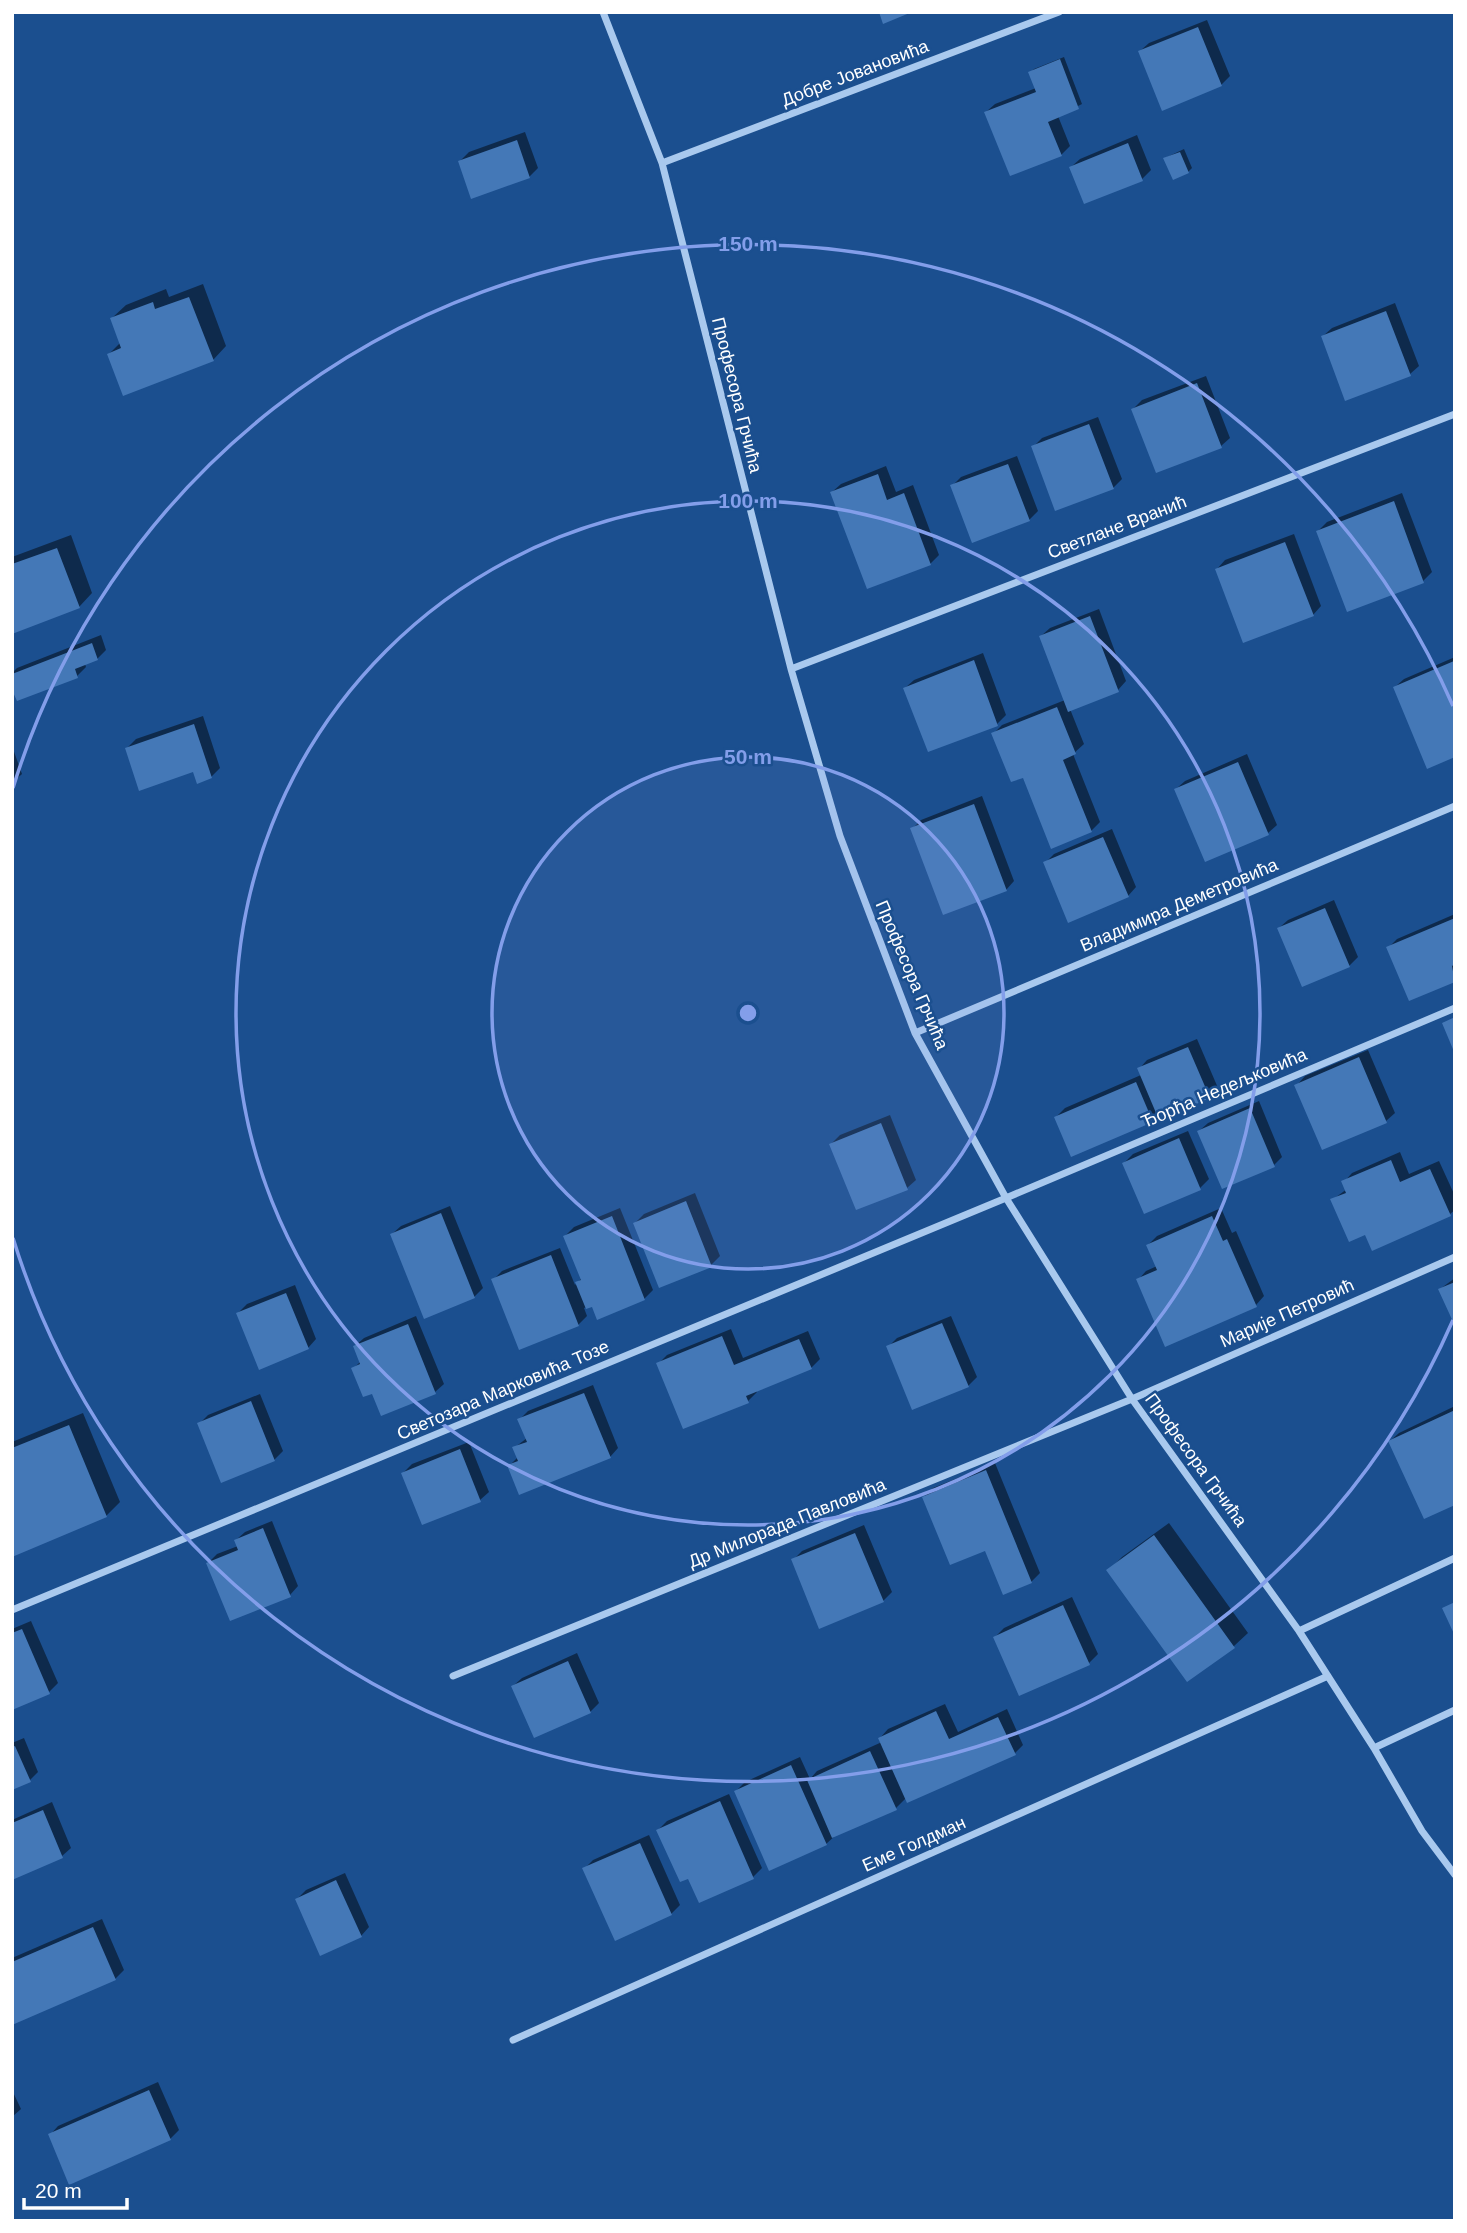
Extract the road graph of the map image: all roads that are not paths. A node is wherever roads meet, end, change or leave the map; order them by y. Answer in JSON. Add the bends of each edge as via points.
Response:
{"nodes":[{"id":1,"x":603,"y":12,"type":"edge"},
{"id":2,"x":1059,"y":12,"type":"edge"},
{"id":3,"x":662,"y":163,"type":"junction"},
{"id":4,"x":1455,"y":414,"type":"edge"},
{"id":5,"x":791,"y":669,"type":"junction"},
{"id":6,"x":1455,"y":806,"type":"edge"},
{"id":7,"x":1455,"y":1007,"type":"edge"},
{"id":8,"x":915,"y":1032,"type":"junction"},
{"id":9,"x":1006,"y":1198,"type":"junction"},
{"id":10,"x":1455,"y":1257,"type":"edge"},
{"id":11,"x":1132,"y":1399,"type":"junction"},
{"id":12,"x":1455,"y":1559,"type":"edge"},
{"id":13,"x":12,"y":1610,"type":"edge"},
{"id":14,"x":1299,"y":1631,"type":"junction"},
{"id":15,"x":453,"y":1676,"type":"dead end"},
{"id":16,"x":1328,"y":1676,"type":"junction"},
{"id":17,"x":1455,"y":1710,"type":"edge"},
{"id":18,"x":1374,"y":1748,"type":"junction"},
{"id":19,"x":1455,"y":1875,"type":"edge"},
{"id":20,"x":513,"y":2040,"type":"dead end"}],
"edges":[{"from":1,"to":3,"type":"street","name":"Професора Грчића"},
{"from":2,"to":3,"type":"street","name":"Добре Јовановића"},
{"from":3,"to":5,"type":"street","name":"Професора Грчића"},
{"from":4,"to":5,"type":"street","name":"Светлане Вранић"},
{"from":5,"to":8,"type":"street","name":"Професора Грчића","via":[[839,836]]},
{"from":6,"to":8,"type":"street","name":"Владимира Деметровића"},
{"from":7,"to":9,"type":"street","name":"Ђорђа Недељковића"},
{"from":8,"to":9,"type":"street","name":"Професора Грчића"},
{"from":9,"to":11,"type":"street","name":"Професора Грчића"},
{"from":9,"to":13,"type":"street","name":"Светозара Марковића Тозе"},
{"from":10,"to":11,"type":"street","name":"Марије Петровић"},
{"from":11,"to":14,"type":"street","name":"Професора Грчића"},
{"from":11,"to":15,"type":"street","name":"Др Милорада Павловића"},
{"from":12,"to":14,"type":"street"},
{"from":14,"to":16,"type":"street","name":"Професора Грчића"},
{"from":16,"to":18,"type":"street","name":"Професора Грчића"},
{"from":16,"to":20,"type":"street","name":"Еме Голдман"},
{"from":17,"to":18,"type":"street"},
{"from":18,"to":19,"type":"street","name":"Професора Грчића","via":[[1422,1830]]}]}
